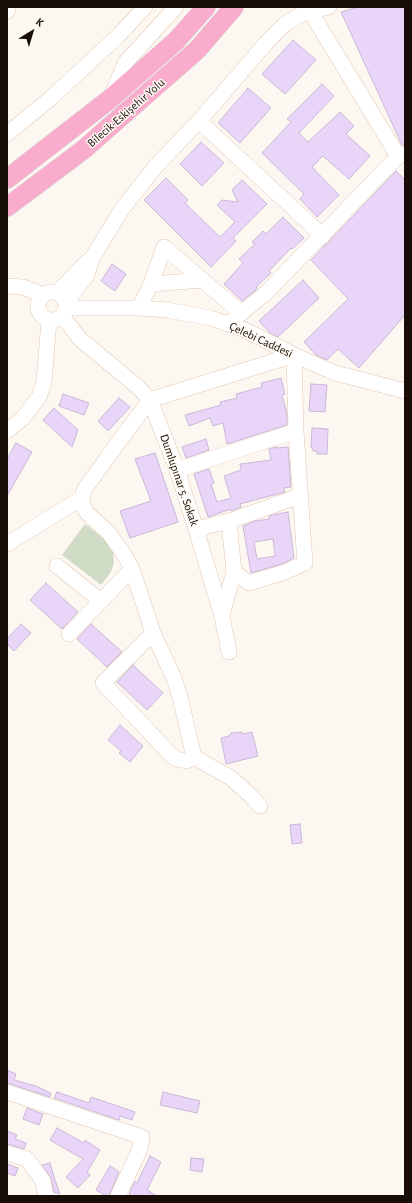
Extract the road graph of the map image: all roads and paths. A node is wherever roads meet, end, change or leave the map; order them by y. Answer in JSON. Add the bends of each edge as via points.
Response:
{"nodes":[{"id":1,"x":7,"y":7,"type":"edge"},
{"id":2,"x":145,"y":7,"type":"edge"},
{"id":3,"x":176,"y":7,"type":"edge"},
{"id":4,"x":206,"y":7,"type":"edge"},
{"id":5,"x":234,"y":7,"type":"edge"},
{"id":6,"x":329,"y":7,"type":"edge"},
{"id":7,"x":310,"y":9,"type":"edge"},
{"id":8,"x":7,"y":11,"type":"edge"},
{"id":9,"x":110,"y":99,"type":"junction"},
{"id":10,"x":199,"y":120,"type":"junction"},
{"id":11,"x":7,"y":134,"type":"edge"},
{"id":12,"x":402,"y":155,"type":"edge"},
{"id":13,"x":7,"y":179,"type":"edge"},
{"id":14,"x":7,"y":207,"type":"edge"},
{"id":15,"x":323,"y":236,"type":"junction"},
{"id":16,"x":203,"y":280,"type":"junction"},
{"id":17,"x":151,"y":284,"type":"junction"},
{"id":18,"x":7,"y":287,"type":"edge"},
{"id":19,"x":54,"y":308,"type":"junction"},
{"id":20,"x":139,"y":308,"type":"junction"},
{"id":21,"x":241,"y":313,"type":"junction"},
{"id":22,"x":228,"y":324,"type":"junction"},
{"id":23,"x":294,"y":355,"type":"junction"},
{"id":24,"x":405,"y":391,"type":"edge"},
{"id":25,"x":150,"y":400,"type":"junction"},
{"id":26,"x":7,"y":431,"type":"edge"},
{"id":27,"x":296,"y":431,"type":"junction"},
{"id":28,"x":177,"y":470,"type":"junction"},
{"id":29,"x":300,"y":496,"type":"junction"},
{"id":30,"x":82,"y":498,"type":"junction"},
{"id":31,"x":229,"y":521,"type":"junction"},
{"id":32,"x":196,"y":529,"type":"junction"},
{"id":33,"x":7,"y":544,"type":"edge"},
{"id":34,"x":56,"y":566,"type":"dead end"},
{"id":35,"x":132,"y":570,"type":"junction"},
{"id":36,"x":234,"y":572,"type":"junction"},
{"id":37,"x":101,"y":601,"type":"junction"},
{"id":38,"x":222,"y":616,"type":"junction"},
{"id":39,"x":153,"y":633,"type":"junction"},
{"id":40,"x":69,"y":634,"type":"dead end"},
{"id":41,"x":229,"y":652,"type":"dead end"},
{"id":42,"x":194,"y":757,"type":"junction"},
{"id":43,"x":260,"y":806,"type":"dead end"},
{"id":44,"x":7,"y":1092,"type":"edge"},
{"id":45,"x":7,"y":1153,"type":"edge"},
{"id":46,"x":46,"y":1196,"type":"edge"},
{"id":47,"x":118,"y":1196,"type":"edge"}],
"edges":[{"from":1,"to":8,"type":"street"},
{"from":2,"to":11,"type":"street","via":[[118,36],[51,98]]},
{"from":3,"to":9,"type":"street","via":[[125,63]]},
{"from":4,"to":9,"type":"main road","name":"Bilecik-Eskişehir Yolu","via":[[176,41]]},
{"from":5,"to":14,"type":"main road","name":"Bilecik-Eskişehir Yolu","via":[[197,50],[95,140]]},
{"from":6,"to":7,"type":"street"},
{"from":7,"to":10,"type":"street","via":[[285,24],[267,42]]},
{"from":7,"to":12,"type":"street"},
{"from":9,"to":13,"type":"main road","name":"Bilecik-Eskişehir Yolu"},
{"from":10,"to":15,"type":"street"},
{"from":10,"to":19,"type":"street","via":[[138,188],[92,258],[87,274]]},
{"from":12,"to":15,"type":"street"},
{"from":15,"to":21,"type":"street","via":[[266,293]]},
{"from":16,"to":17,"type":"street"},
{"from":16,"to":17,"type":"street","via":[[164,247]]},
{"from":16,"to":21,"type":"street"},
{"from":17,"to":20,"type":"street"},
{"from":18,"to":19,"type":"street","name":"Çelebi Caddesi","via":[[23,287]]},
{"from":19,"to":20,"type":"street","name":"Çelebi Caddesi"},
{"from":19,"to":25,"type":"street","name":"Dumlupınar 5. Sokak","via":[[80,339]]},
{"from":19,"to":26,"type":"street","via":[[44,382],[39,396],[24,418]]},
{"from":20,"to":22,"type":"street","name":"Çelebi Caddesi","via":[[188,313]]},
{"from":21,"to":22,"type":"street"},
{"from":22,"to":23,"type":"street","name":"Çelebi Caddesi"},
{"from":23,"to":24,"type":"street","name":"Çelebi Caddesi","via":[[335,374]]},
{"from":23,"to":25,"type":"street"},
{"from":23,"to":27,"type":"street"},
{"from":25,"to":28,"type":"street","name":"Dumlupınar 5. Sokak"},
{"from":25,"to":30,"type":"street","via":[[84,490]]},
{"from":27,"to":28,"type":"street"},
{"from":27,"to":29,"type":"street"},
{"from":28,"to":32,"type":"street","name":"Dumlupınar 5. Sokak"},
{"from":29,"to":31,"type":"street"},
{"from":29,"to":36,"type":"street","via":[[305,563],[249,583]]},
{"from":30,"to":33,"type":"street"},
{"from":30,"to":35,"type":"street","via":[[87,512],[109,533],[122,550]]},
{"from":31,"to":32,"type":"street"},
{"from":31,"to":36,"type":"street"},
{"from":32,"to":38,"type":"street","name":"Dumlupınar 5. Sokak"},
{"from":34,"to":37,"type":"street"},
{"from":35,"to":37,"type":"street"},
{"from":35,"to":39,"type":"street"},
{"from":36,"to":38,"type":"street"},
{"from":37,"to":40,"type":"street"},
{"from":38,"to":41,"type":"street","name":"Dumlupınar 5. Sokak"},
{"from":39,"to":42,"type":"street","via":[[174,678]]},
{"from":39,"to":42,"type":"street","via":[[103,683],[172,756],[187,761]]},
{"from":42,"to":43,"type":"street","via":[[231,778]]},
{"from":44,"to":47,"type":"street","via":[[142,1137],[140,1149]]},
{"from":45,"to":46,"type":"street","via":[[27,1159],[43,1181]]}]}
